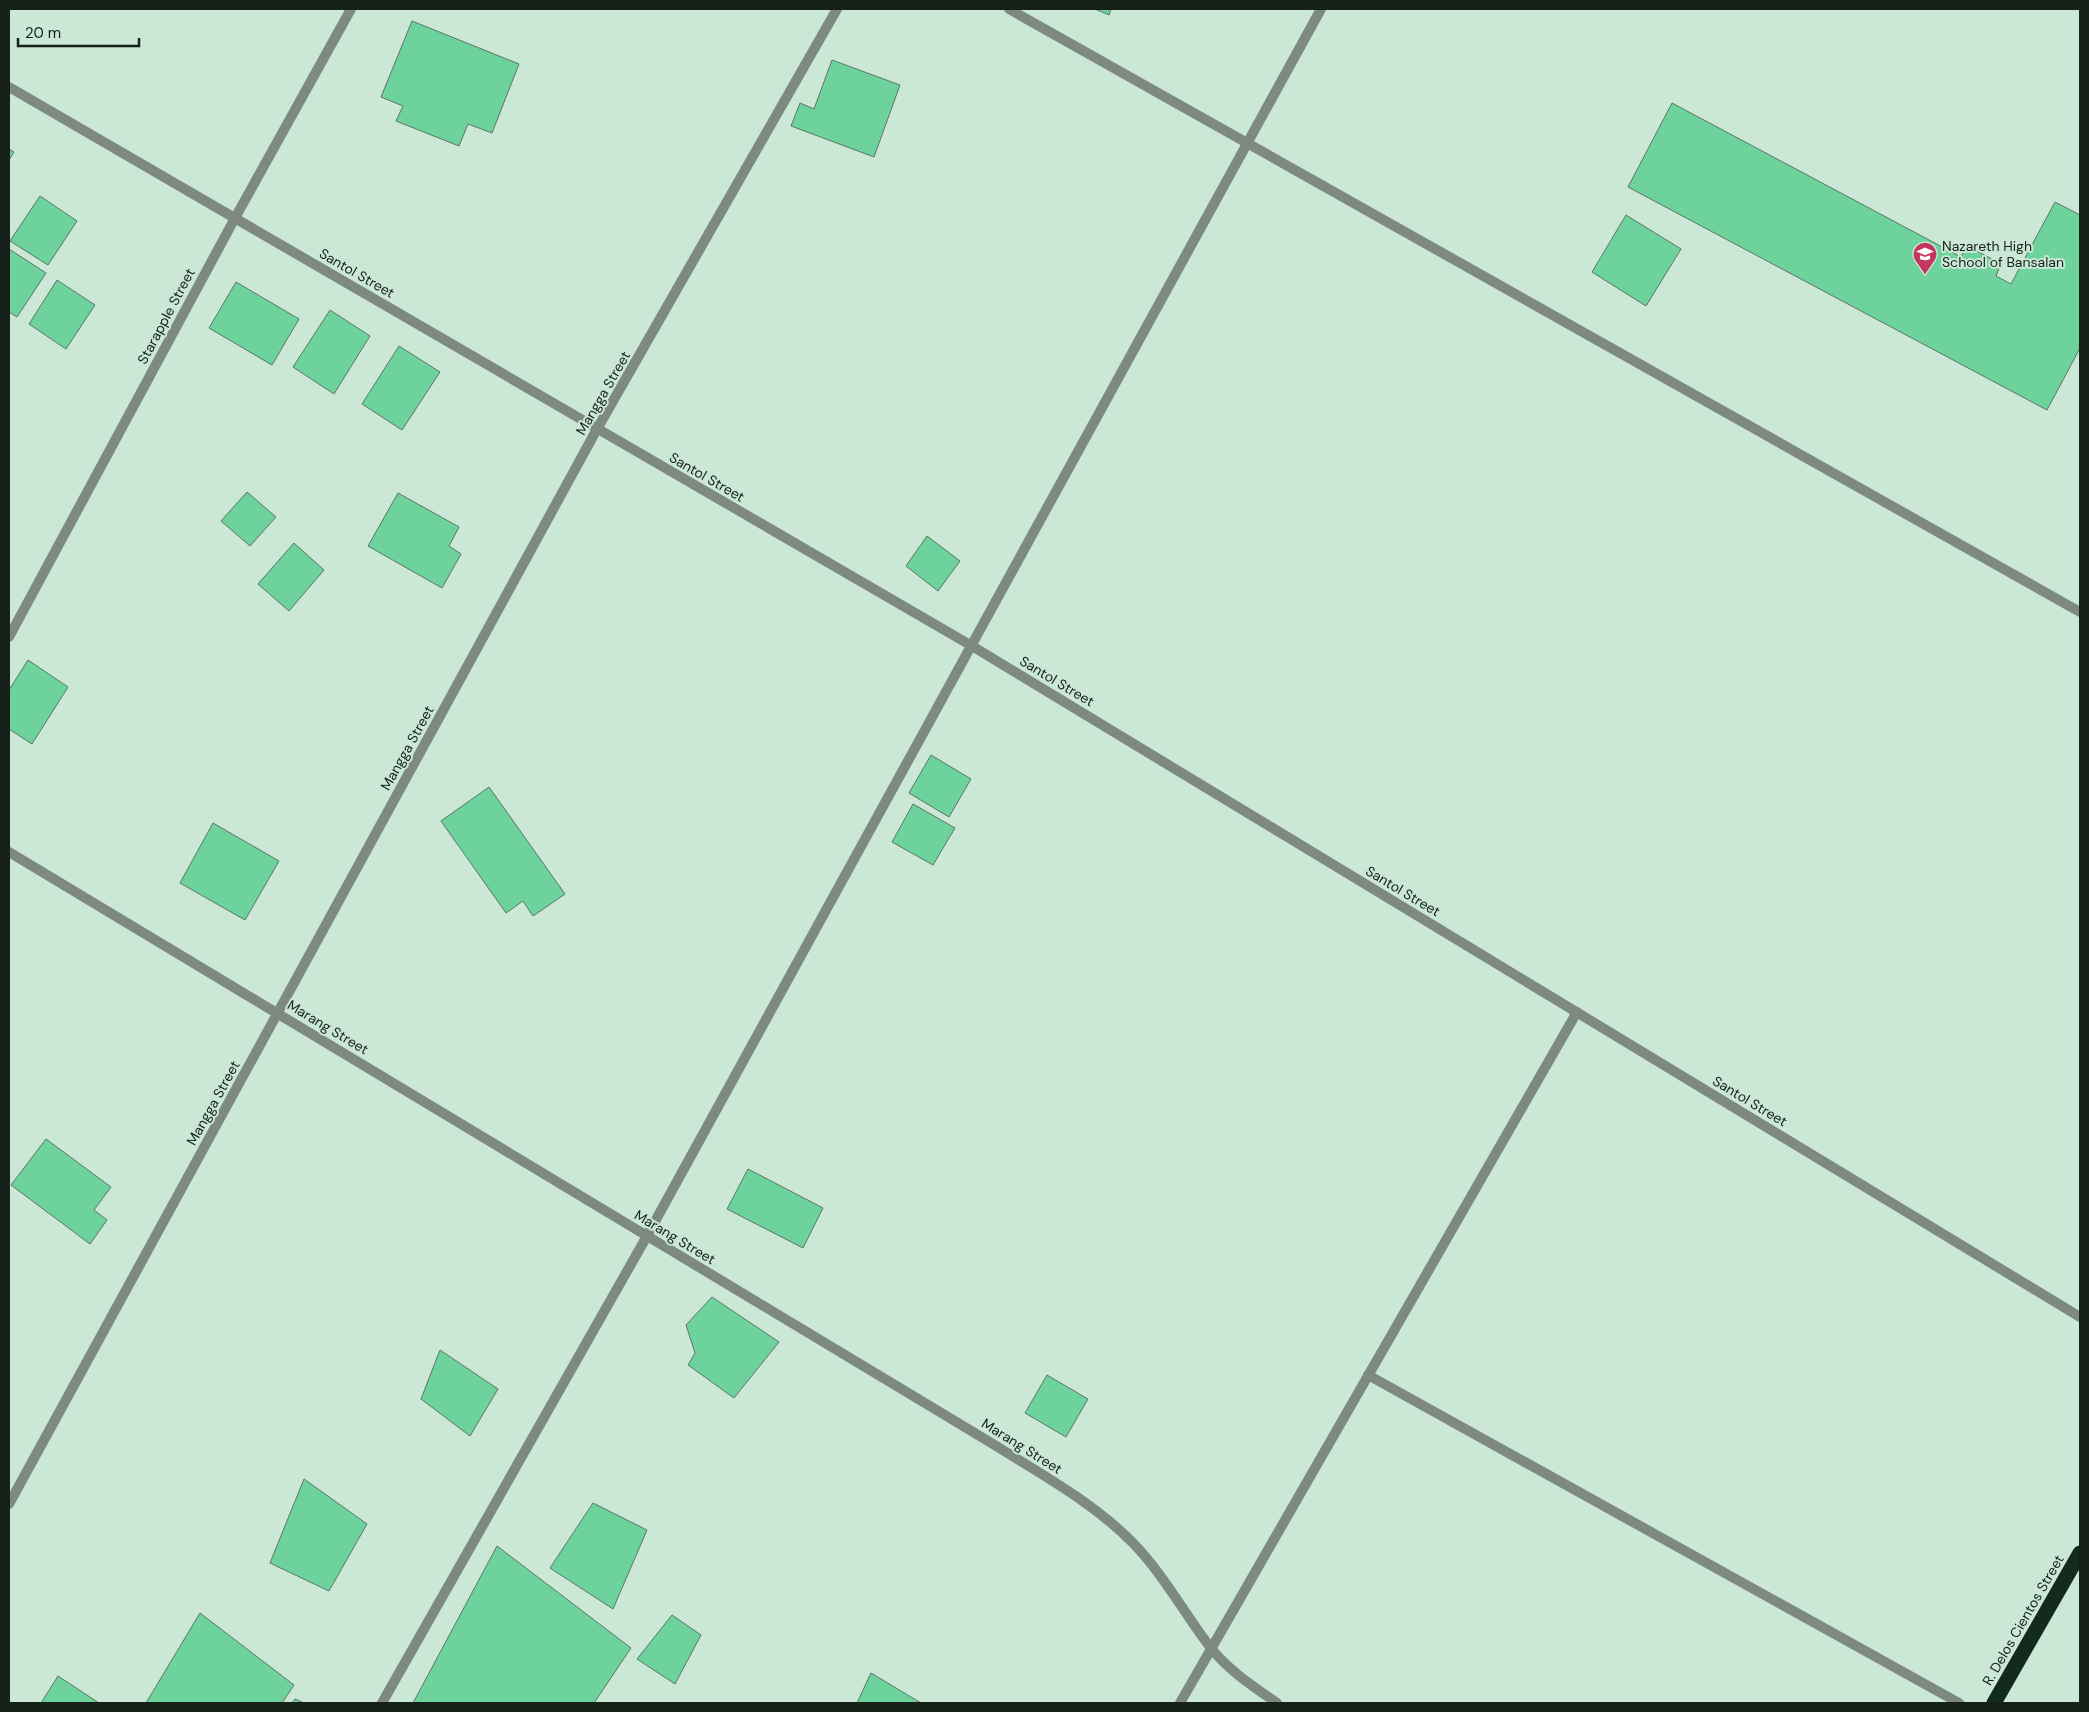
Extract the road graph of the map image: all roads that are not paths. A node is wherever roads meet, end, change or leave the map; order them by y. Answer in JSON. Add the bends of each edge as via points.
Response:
{"nodes":[{"id":1,"x":351,"y":9,"type":"edge"},
{"id":2,"x":837,"y":9,"type":"edge"},
{"id":3,"x":1009,"y":9,"type":"edge"},
{"id":4,"x":1321,"y":9,"type":"edge"},
{"id":5,"x":9,"y":87,"type":"edge"},
{"id":6,"x":1247,"y":144,"type":"junction"},
{"id":7,"x":235,"y":218,"type":"junction"},
{"id":8,"x":597,"y":429,"type":"junction"},
{"id":9,"x":2080,"y":612,"type":"edge"},
{"id":10,"x":9,"y":637,"type":"edge"},
{"id":11,"x":972,"y":646,"type":"junction"},
{"id":12,"x":9,"y":852,"type":"edge"},
{"id":13,"x":1577,"y":1012,"type":"junction"},
{"id":14,"x":278,"y":1013,"type":"junction"},
{"id":15,"x":647,"y":1236,"type":"junction"},
{"id":16,"x":2080,"y":1317,"type":"edge"},
{"id":17,"x":1368,"y":1375,"type":"junction"},
{"id":18,"x":9,"y":1504,"type":"edge"},
{"id":19,"x":2080,"y":1553,"type":"edge"},
{"id":20,"x":1211,"y":1648,"type":"junction"},
{"id":21,"x":382,"y":1703,"type":"edge"},
{"id":22,"x":1180,"y":1703,"type":"edge"},
{"id":23,"x":1277,"y":1703,"type":"edge"},
{"id":24,"x":1959,"y":1703,"type":"edge"},
{"id":25,"x":1994,"y":1703,"type":"edge"}],
"edges":[{"from":1,"to":7,"type":"street","name":"Starapple Street"},
{"from":2,"to":8,"type":"street","name":"Mangga Street"},
{"from":3,"to":6,"type":"street"},
{"from":4,"to":6,"type":"street"},
{"from":5,"to":7,"type":"street","name":"Santol Street"},
{"from":6,"to":9,"type":"street"},
{"from":6,"to":11,"type":"street"},
{"from":7,"to":8,"type":"street","name":"Santol Street"},
{"from":7,"to":10,"type":"street","name":"Starapple Street"},
{"from":8,"to":11,"type":"street","name":"Santol Street"},
{"from":8,"to":14,"type":"street","name":"Mangga Street"},
{"from":11,"to":13,"type":"street","name":"Santol Street"},
{"from":11,"to":15,"type":"street"},
{"from":12,"to":14,"type":"street","name":"Marang Street"},
{"from":13,"to":16,"type":"street","name":"Santol Street"},
{"from":13,"to":17,"type":"street"},
{"from":14,"to":15,"type":"street","name":"Marang Street"},
{"from":14,"to":18,"type":"street","name":"Mangga Street"},
{"from":15,"to":20,"type":"street","name":"Marang Street","via":[[1077,1497],[1133,1543],[1174,1592]]},
{"from":15,"to":21,"type":"street"},
{"from":17,"to":20,"type":"street"},
{"from":17,"to":24,"type":"street"},
{"from":19,"to":25,"type":"highway","name":"R. Delos Cientos Street"},
{"from":20,"to":22,"type":"street"},
{"from":20,"to":23,"type":"street","name":"Marang Street","via":[[1246,1682]]}]}
